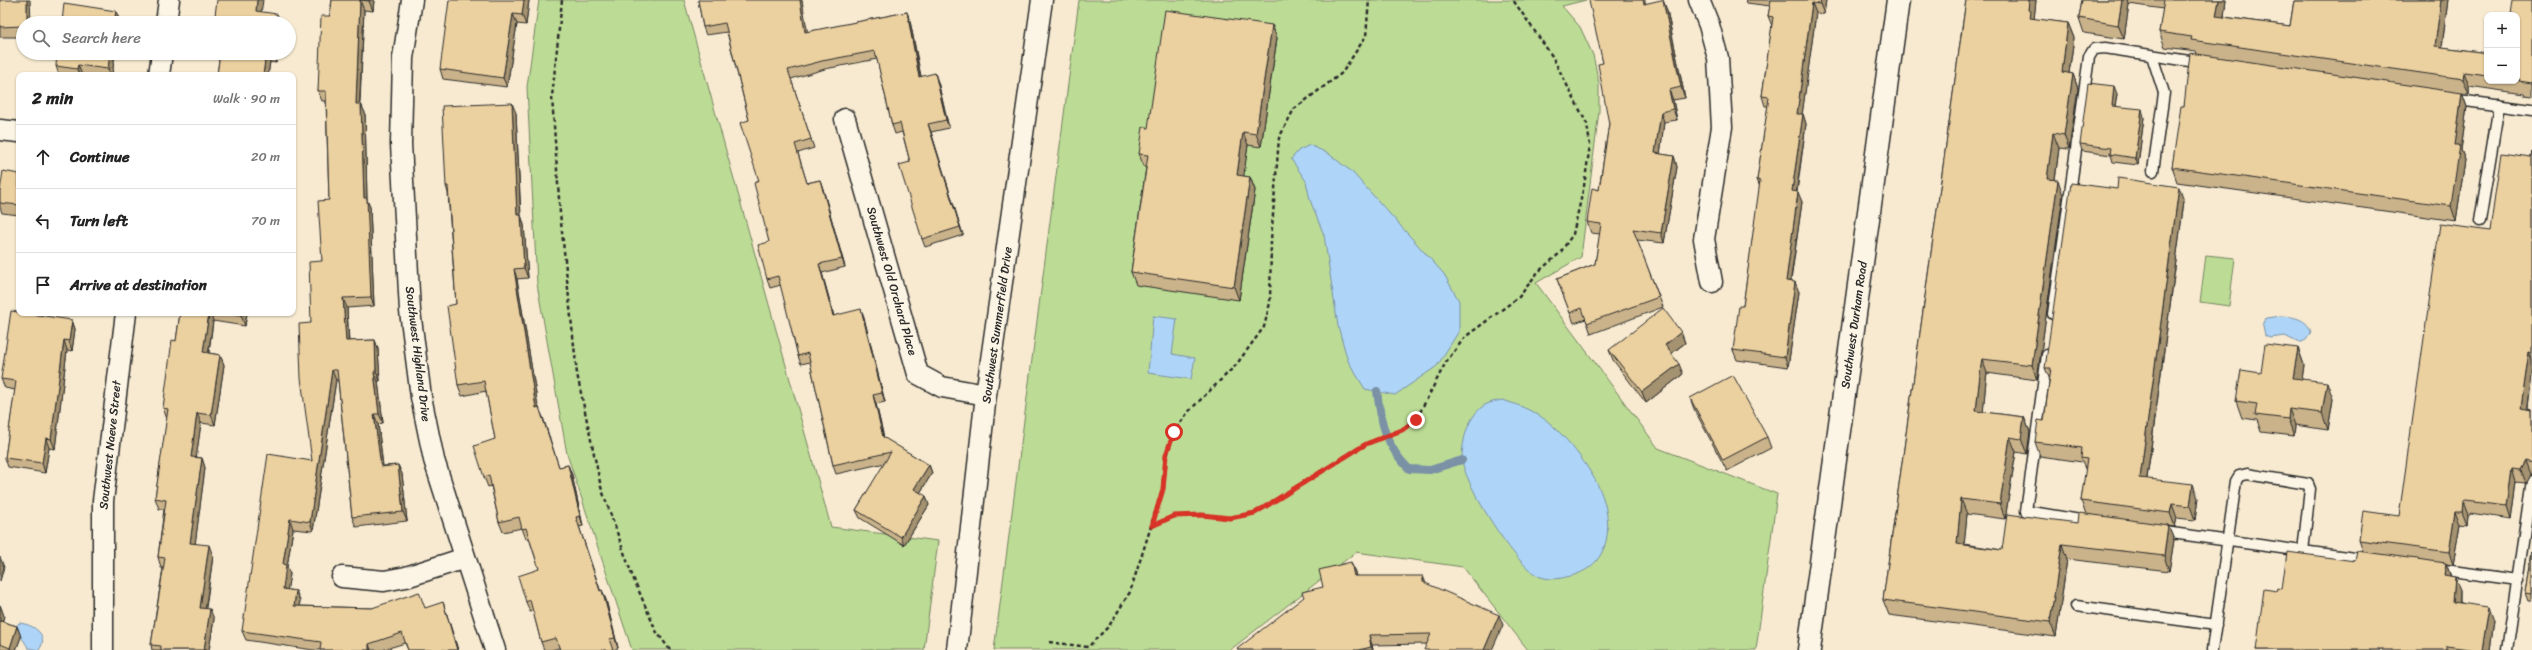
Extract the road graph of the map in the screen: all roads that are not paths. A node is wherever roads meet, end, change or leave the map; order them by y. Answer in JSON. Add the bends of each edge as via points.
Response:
{"nodes":[{"id":1,"x":169,"y":0,"type":"edge"},
{"id":2,"x":412,"y":0,"type":"edge"},
{"id":3,"x":1042,"y":0,"type":"edge"},
{"id":4,"x":1699,"y":0,"type":"edge"},
{"id":5,"x":1898,"y":0,"type":"edge"},
{"id":6,"x":167,"y":16,"type":"edge"},
{"id":7,"x":2152,"y":56,"type":"junction"},
{"id":8,"x":161,"y":60,"type":"edge"},
{"id":9,"x":2213,"y":65,"type":"edge"},
{"id":10,"x":159,"y":72,"type":"edge"},
{"id":11,"x":2444,"y":98,"type":"edge"},
{"id":12,"x":2499,"y":105,"type":"junction"},
{"id":13,"x":2532,"y":110,"type":"edge"},
{"id":14,"x":845,"y":119,"type":"dead end"},
{"id":15,"x":0,"y":130,"type":"edge"},
{"id":16,"x":16,"y":132,"type":"edge"},
{"id":17,"x":2153,"y":171,"type":"dead end"},
{"id":18,"x":2480,"y":221,"type":"dead end"},
{"id":19,"x":1712,"y":282,"type":"dead end"},
{"id":20,"x":126,"y":316,"type":"edge"},
{"id":21,"x":2051,"y":324,"type":"edge"},
{"id":22,"x":2048,"y":347,"type":"edge"},
{"id":23,"x":986,"y":395,"type":"junction"},
{"id":24,"x":2532,"y":480,"type":"edge"},
{"id":25,"x":2102,"y":524,"type":"edge"},
{"id":26,"x":2149,"y":530,"type":"edge"},
{"id":27,"x":2227,"y":541,"type":"junction"},
{"id":28,"x":2303,"y":551,"type":"junction"},
{"id":29,"x":465,"y":558,"type":"junction"},
{"id":30,"x":2380,"y":562,"type":"edge"},
{"id":31,"x":2425,"y":568,"type":"edge"},
{"id":32,"x":342,"y":578,"type":"dead end"},
{"id":33,"x":2518,"y":580,"type":"junction"},
{"id":34,"x":2076,"y":606,"type":"dead end"},
{"id":35,"x":2216,"y":624,"type":"junction"},
{"id":36,"x":104,"y":650,"type":"edge"},
{"id":37,"x":495,"y":650,"type":"edge"},
{"id":38,"x":957,"y":650,"type":"edge"},
{"id":39,"x":1809,"y":650,"type":"edge"},
{"id":40,"x":2212,"y":650,"type":"edge"},
{"id":41,"x":2507,"y":650,"type":"edge"}],
"edges":[{"from":1,"to":6,"type":"street"},
{"from":2,"to":29,"type":"street","name":"Southwest Highland Drive","via":[[403,58],[401,144],[410,310],[421,397],[434,460]]},
{"from":3,"to":23,"type":"street","name":"Southwest Summerfield Drive"},
{"from":4,"to":19,"type":"street","via":[[1718,58],[1722,127],[1704,239]]},
{"from":5,"to":39,"type":"main road","name":"Southwest Durham Road"},
{"from":7,"to":9,"type":"lane"},
{"from":7,"to":17,"type":"lane","via":[[2164,93]]},
{"from":7,"to":21,"type":"lane","via":[[2105,48],[2094,49],[2088,57]]},
{"from":8,"to":10,"type":"street"},
{"from":11,"to":12,"type":"lane"},
{"from":12,"to":13,"type":"lane"},
{"from":12,"to":18,"type":"lane"},
{"from":14,"to":23,"type":"street","name":"Southwest Old Orchard Place","via":[[918,374],[942,387]]},
{"from":15,"to":16,"type":"street"},
{"from":20,"to":36,"type":"street","name":"Southwest Naeve Street","via":[[103,501]]},
{"from":22,"to":25,"type":"lane","via":[[2026,511]]},
{"from":23,"to":38,"type":"street","name":"Southwest Summerfield Drive"},
{"from":24,"to":33,"type":"lane"},
{"from":26,"to":27,"type":"lane"},
{"from":27,"to":28,"type":"lane"},
{"from":27,"to":28,"type":"lane","via":[[2236,481],[2239,476],[2247,474],[2302,481],[2308,484],[2310,489]]},
{"from":27,"to":35,"type":"lane"},
{"from":28,"to":30,"type":"lane"},
{"from":29,"to":32,"type":"street","via":[[406,577],[384,581]]},
{"from":29,"to":37,"type":"street","name":"Southwest Highland Drive"},
{"from":31,"to":33,"type":"lane"},
{"from":33,"to":41,"type":"lane"},
{"from":34,"to":35,"type":"lane"},
{"from":35,"to":40,"type":"lane"}]}
